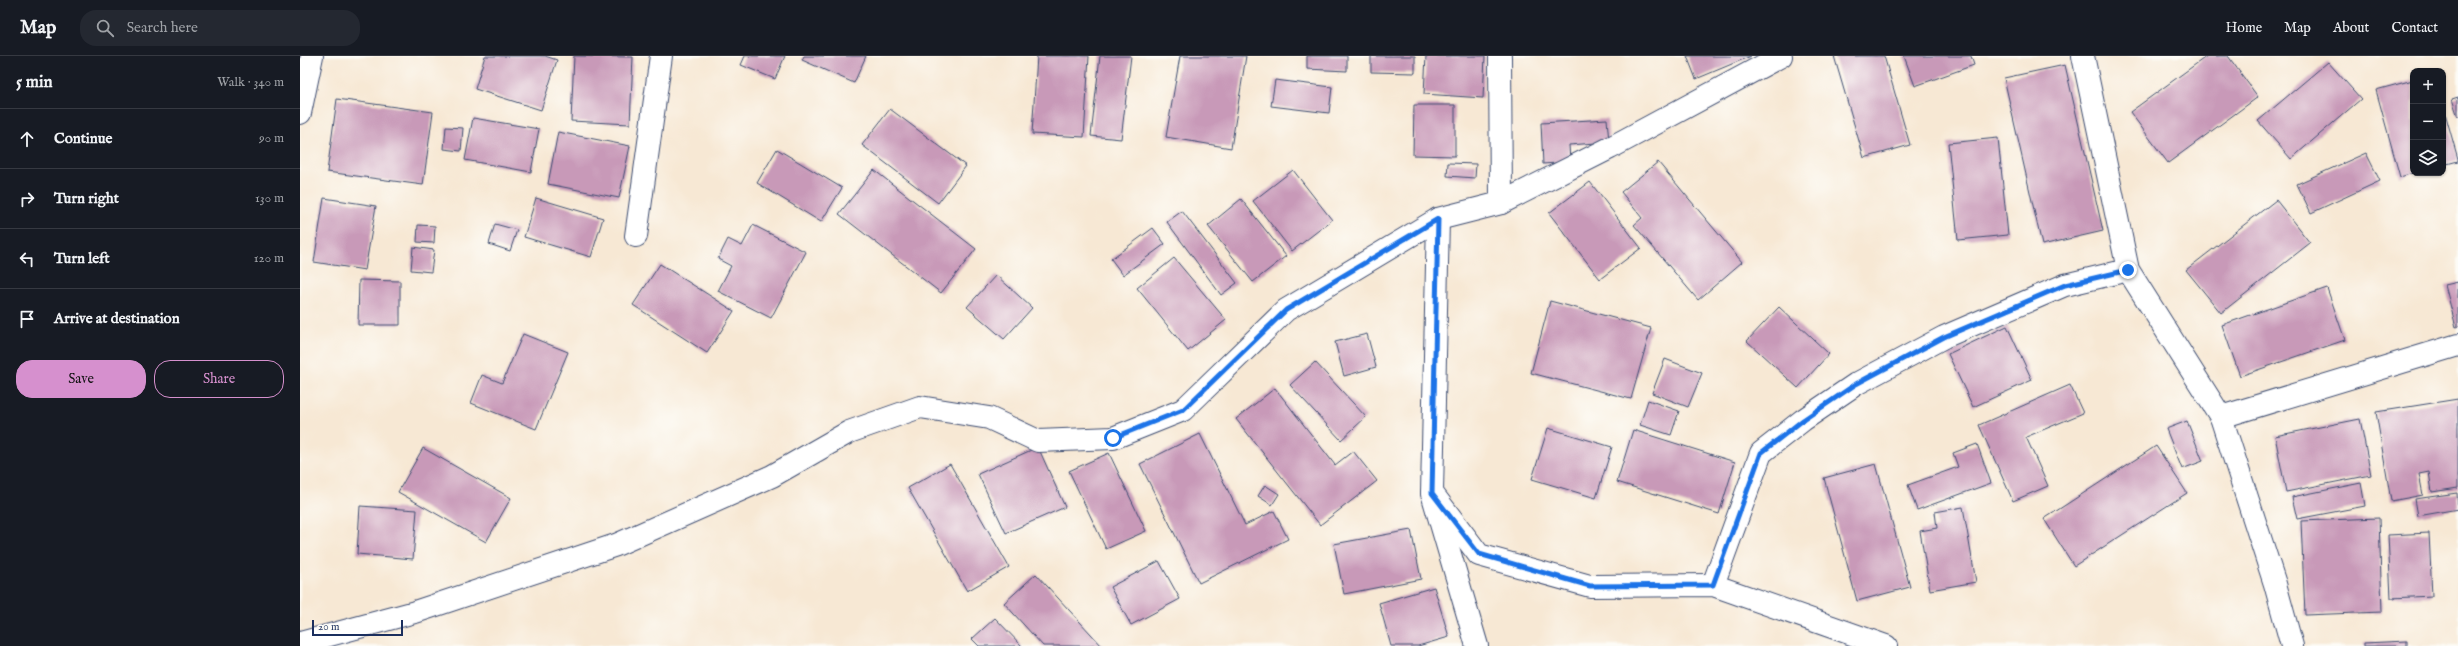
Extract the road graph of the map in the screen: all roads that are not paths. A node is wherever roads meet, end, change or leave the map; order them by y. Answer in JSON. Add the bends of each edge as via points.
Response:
{"nodes":[{"id":1,"x":312,"y":56,"type":"edge"},
{"id":2,"x":661,"y":56,"type":"edge"},
{"id":3,"x":1500,"y":56,"type":"edge"},
{"id":4,"x":1781,"y":56,"type":"edge"},
{"id":5,"x":2083,"y":56,"type":"edge"},
{"id":6,"x":300,"y":113,"type":"edge"},
{"id":7,"x":1501,"y":202,"type":"junction"},
{"id":8,"x":1438,"y":219,"type":"junction"},
{"id":9,"x":636,"y":236,"type":"dead end"},
{"id":10,"x":2128,"y":270,"type":"junction"},
{"id":11,"x":2458,"y":345,"type":"edge"},
{"id":12,"x":2221,"y":417,"type":"junction"},
{"id":13,"x":1432,"y":493,"type":"junction"},
{"id":14,"x":1713,"y":585,"type":"junction"},
{"id":15,"x":300,"y":643,"type":"edge"},
{"id":16,"x":1477,"y":646,"type":"edge"},
{"id":17,"x":1886,"y":646,"type":"edge"},
{"id":18,"x":2292,"y":646,"type":"edge"}],
"edges":[{"from":1,"to":6,"type":"street"},
{"from":2,"to":9,"type":"street"},
{"from":3,"to":7,"type":"street"},
{"from":4,"to":7,"type":"street","via":[[1610,148]]},
{"from":5,"to":10,"type":"street"},
{"from":7,"to":8,"type":"street"},
{"from":8,"to":13,"type":"street"},
{"from":8,"to":15,"type":"street","via":[[1286,310],[1183,410],[1113,438],[1038,441],[988,418],[920,407],[848,432],[772,476],[616,545],[415,612]]},
{"from":10,"to":12,"type":"street"},
{"from":10,"to":14,"type":"street","via":[[2065,285],[1944,337],[1856,384],[1803,420],[1761,453]]},
{"from":11,"to":12,"type":"street"},
{"from":12,"to":18,"type":"street","via":[[2275,584]]},
{"from":13,"to":14,"type":"street","via":[[1479,554],[1590,586]]},
{"from":13,"to":16,"type":"street"},
{"from":14,"to":17,"type":"street"}]}
